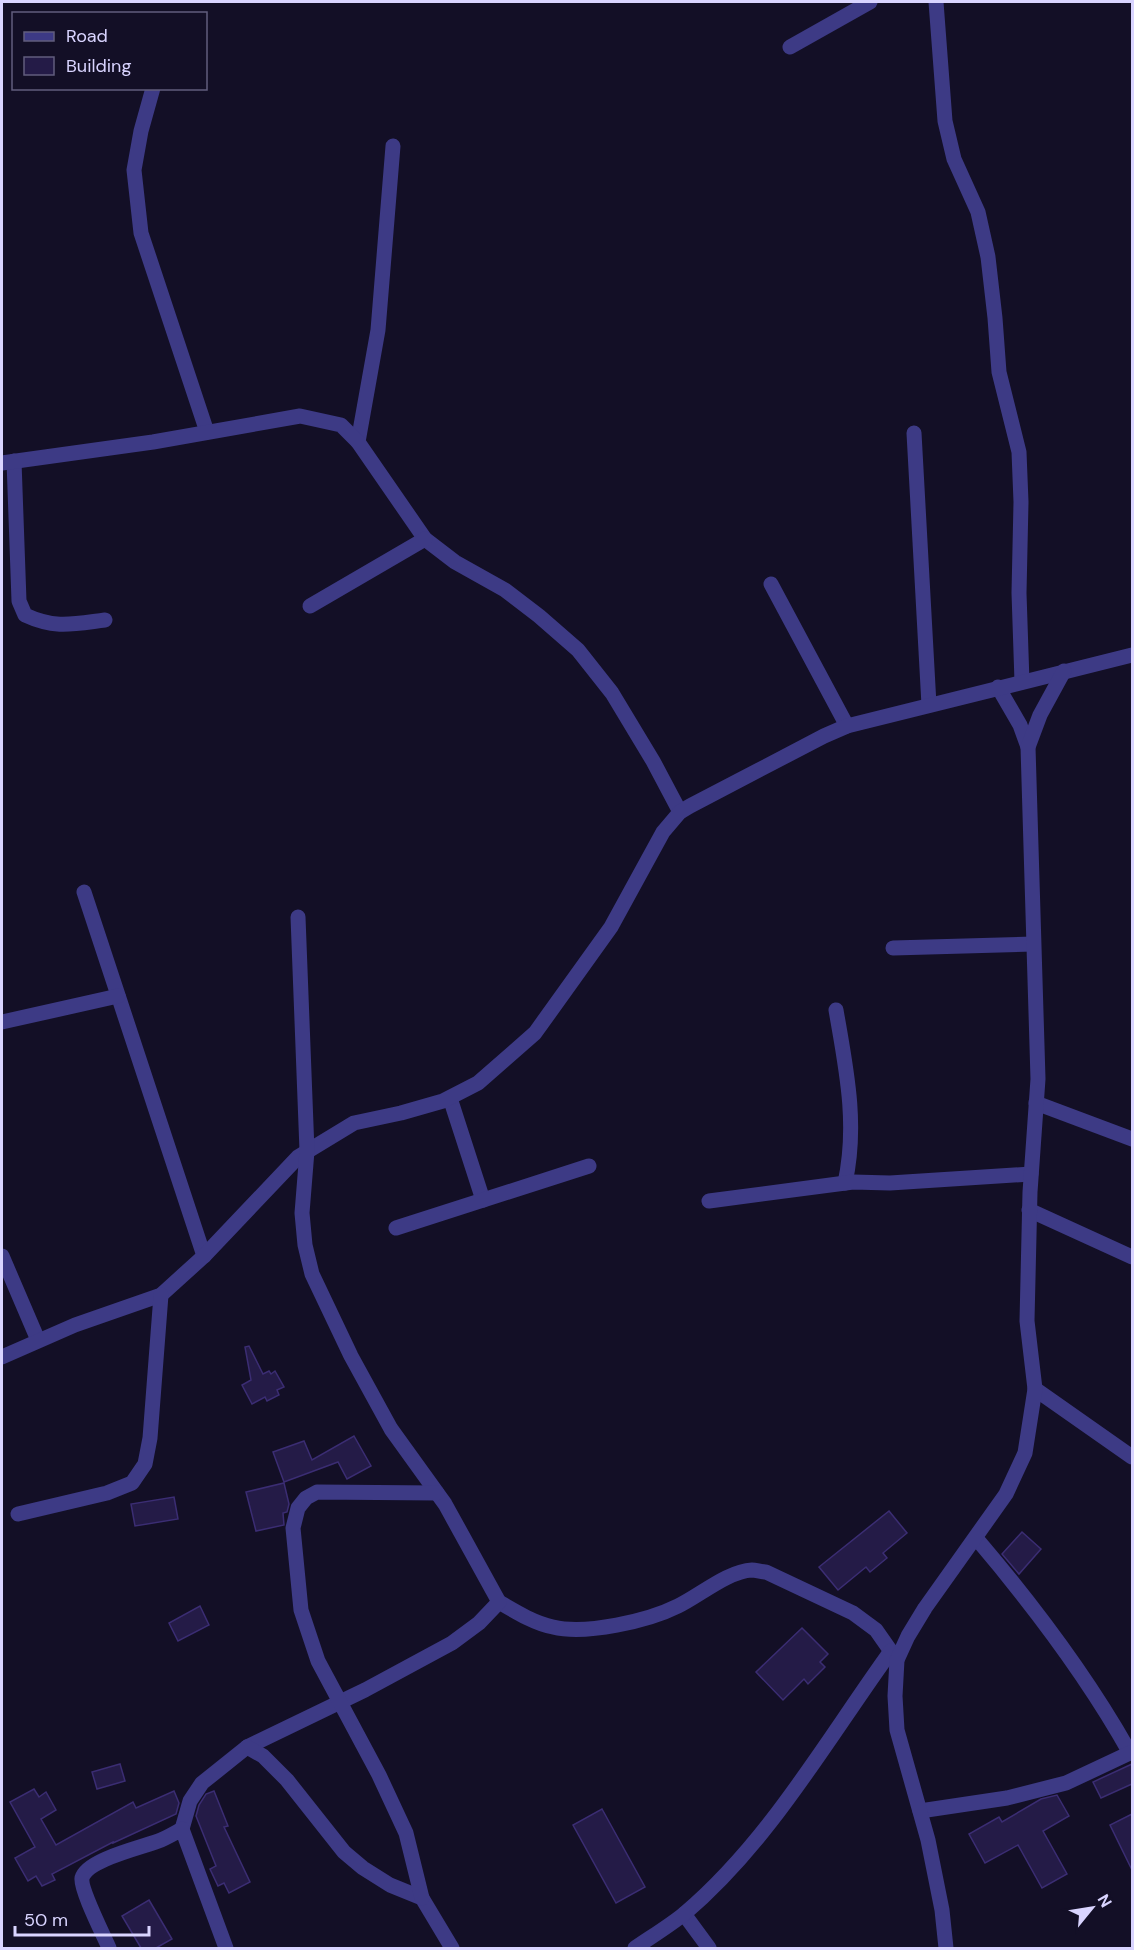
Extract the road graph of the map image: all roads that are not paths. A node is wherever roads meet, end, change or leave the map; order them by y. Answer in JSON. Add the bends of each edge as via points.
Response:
{"nodes":[{"id":1,"x":870,"y":2,"type":"edge"},
{"id":2,"x":936,"y":2,"type":"edge"},
{"id":3,"x":790,"y":47,"type":"dead end"},
{"id":4,"x":152,"y":90,"type":"edge"},
{"id":5,"x":393,"y":146,"type":"dead end"},
{"id":6,"x":207,"y":432,"type":"junction"},
{"id":7,"x":914,"y":433,"type":"dead end"},
{"id":8,"x":358,"y":442,"type":"junction"},
{"id":9,"x":8,"y":462,"type":"edge"},
{"id":10,"x":425,"y":539,"type":"junction"},
{"id":11,"x":771,"y":584,"type":"dead end"},
{"id":12,"x":310,"y":606,"type":"dead end"},
{"id":13,"x":105,"y":620,"type":"dead end"},
{"id":14,"x":1132,"y":655,"type":"edge"},
{"id":15,"x":1064,"y":672,"type":"junction"},
{"id":16,"x":1022,"y":682,"type":"junction"},
{"id":17,"x":998,"y":687,"type":"junction"},
{"id":18,"x":929,"y":705,"type":"junction"},
{"id":19,"x":847,"y":726,"type":"junction"},
{"id":20,"x":1028,"y":747,"type":"junction"},
{"id":21,"x":680,"y":812,"type":"junction"},
{"id":22,"x":84,"y":892,"type":"dead end"},
{"id":23,"x":298,"y":917,"type":"dead end"},
{"id":24,"x":1033,"y":944,"type":"junction"},
{"id":25,"x":893,"y":948,"type":"dead end"},
{"id":26,"x":118,"y":996,"type":"junction"},
{"id":27,"x":836,"y":1010,"type":"dead end"},
{"id":28,"x":2,"y":1022,"type":"edge"},
{"id":29,"x":450,"y":1098,"type":"junction"},
{"id":30,"x":1036,"y":1103,"type":"junction"},
{"id":31,"x":1132,"y":1139,"type":"edge"},
{"id":32,"x":307,"y":1151,"type":"junction"},
{"id":33,"x":589,"y":1166,"type":"dead end"},
{"id":34,"x":1031,"y":1174,"type":"junction"},
{"id":35,"x":845,"y":1183,"type":"junction"},
{"id":36,"x":483,"y":1200,"type":"junction"},
{"id":37,"x":709,"y":1201,"type":"dead end"},
{"id":38,"x":1029,"y":1210,"type":"junction"},
{"id":39,"x":396,"y":1228,"type":"dead end"},
{"id":40,"x":2,"y":1256,"type":"edge"},
{"id":41,"x":204,"y":1256,"type":"junction"},
{"id":42,"x":1132,"y":1257,"type":"edge"},
{"id":43,"x":161,"y":1295,"type":"junction"},
{"id":44,"x":38,"y":1340,"type":"junction"},
{"id":45,"x":2,"y":1357,"type":"edge"},
{"id":46,"x":1035,"y":1389,"type":"junction"},
{"id":47,"x":1132,"y":1457,"type":"edge"},
{"id":48,"x":437,"y":1493,"type":"junction"},
{"id":49,"x":18,"y":1514,"type":"dead end"},
{"id":50,"x":976,"y":1538,"type":"junction"},
{"id":51,"x":499,"y":1602,"type":"junction"},
{"id":52,"x":894,"y":1656,"type":"junction"},
{"id":53,"x":339,"y":1702,"type":"junction"},
{"id":54,"x":246,"y":1747,"type":"junction"},
{"id":55,"x":1132,"y":1752,"type":"edge"},
{"id":56,"x":920,"y":1810,"type":"junction"},
{"id":57,"x":182,"y":1829,"type":"junction"},
{"id":58,"x":422,"y":1898,"type":"junction"},
{"id":59,"x":684,"y":1914,"type":"junction"},
{"id":60,"x":109,"y":1948,"type":"edge"},
{"id":61,"x":226,"y":1948,"type":"edge"},
{"id":62,"x":452,"y":1948,"type":"edge"},
{"id":63,"x":635,"y":1948,"type":"edge"},
{"id":64,"x":709,"y":1948,"type":"edge"},
{"id":65,"x":946,"y":1948,"type":"edge"}],
"edges":[{"from":1,"to":3,"type":"street"},
{"from":2,"to":16,"type":"street","via":[[945,121],[954,159],[978,212],[988,257],[999,372],[1019,452]]},
{"from":4,"to":6,"type":"street","via":[[134,170],[141,233]]},
{"from":5,"to":8,"type":"street","via":[[378,330]]},
{"from":6,"to":8,"type":"street","via":[[300,416],[340,425]]},
{"from":6,"to":9,"type":"street"},
{"from":7,"to":18,"type":"street"},
{"from":8,"to":10,"type":"street"},
{"from":9,"to":13,"type":"street","via":[[19,601],[25,615],[63,626]]},
{"from":10,"to":12,"type":"street"},
{"from":10,"to":21,"type":"street","via":[[455,562],[505,590],[578,650],[612,693]]},
{"from":11,"to":19,"type":"street"},
{"from":14,"to":15,"type":"street"},
{"from":15,"to":16,"type":"street"},
{"from":15,"to":20,"type":"street","via":[[1040,715]]},
{"from":16,"to":17,"type":"street"},
{"from":17,"to":18,"type":"street"},
{"from":17,"to":20,"type":"street"},
{"from":18,"to":19,"type":"street"},
{"from":19,"to":21,"type":"street"},
{"from":20,"to":24,"type":"street"},
{"from":21,"to":29,"type":"street","via":[[663,832],[611,927],[535,1033],[478,1083]]},
{"from":22,"to":26,"type":"street"},
{"from":23,"to":32,"type":"street"},
{"from":24,"to":25,"type":"street"},
{"from":24,"to":30,"type":"street"},
{"from":26,"to":28,"type":"street"},
{"from":26,"to":41,"type":"street"},
{"from":27,"to":35,"type":"street","via":[[852,1126]]},
{"from":29,"to":32,"type":"street","via":[[354,1123]]},
{"from":29,"to":36,"type":"street"},
{"from":30,"to":31,"type":"street"},
{"from":30,"to":34,"type":"street"},
{"from":32,"to":41,"type":"street"},
{"from":32,"to":48,"type":"street","via":[[302,1213],[312,1274],[391,1429]]},
{"from":33,"to":36,"type":"street"},
{"from":34,"to":35,"type":"street"},
{"from":34,"to":38,"type":"street"},
{"from":35,"to":37,"type":"street"},
{"from":36,"to":39,"type":"street"},
{"from":38,"to":42,"type":"street"},
{"from":38,"to":46,"type":"street","via":[[1027,1321]]},
{"from":40,"to":44,"type":"street"},
{"from":41,"to":43,"type":"street"},
{"from":43,"to":44,"type":"street"},
{"from":43,"to":49,"type":"street","via":[[146,1464],[132,1483],[107,1493]]},
{"from":44,"to":45,"type":"street"},
{"from":46,"to":47,"type":"street"},
{"from":46,"to":50,"type":"street","via":[[1025,1453],[1006,1494]]},
{"from":48,"to":51,"type":"street"},
{"from":48,"to":53,"type":"street","via":[[317,1491],[298,1508],[293,1528],[301,1610],[318,1661]]},
{"from":50,"to":52,"type":"street"},
{"from":50,"to":55,"type":"street","via":[[1025,1596]]},
{"from":51,"to":52,"type":"street","via":[[554,1628],[613,1626],[678,1606],[731,1576],[752,1570],[766,1572],[853,1613],[876,1630]]},
{"from":51,"to":53,"type":"street","via":[[452,1643]]},
{"from":52,"to":56,"type":"street","via":[[897,1730]]},
{"from":52,"to":59,"type":"street","via":[[735,1865]]},
{"from":53,"to":54,"type":"street"},
{"from":53,"to":58,"type":"street","via":[[380,1775],[406,1833]]},
{"from":54,"to":57,"type":"street","via":[[202,1783],[190,1801]]},
{"from":54,"to":58,"type":"street","via":[[263,1756],[287,1780],[344,1852],[390,1885]]},
{"from":55,"to":56,"type":"street","via":[[1066,1783],[1007,1798]]},
{"from":56,"to":65,"type":"street","via":[[938,1887]]},
{"from":57,"to":60,"type":"street","via":[[98,1862],[82,1878]]},
{"from":57,"to":61,"type":"street"},
{"from":58,"to":62,"type":"street"},
{"from":59,"to":63,"type":"street"},
{"from":59,"to":64,"type":"street"}]}
